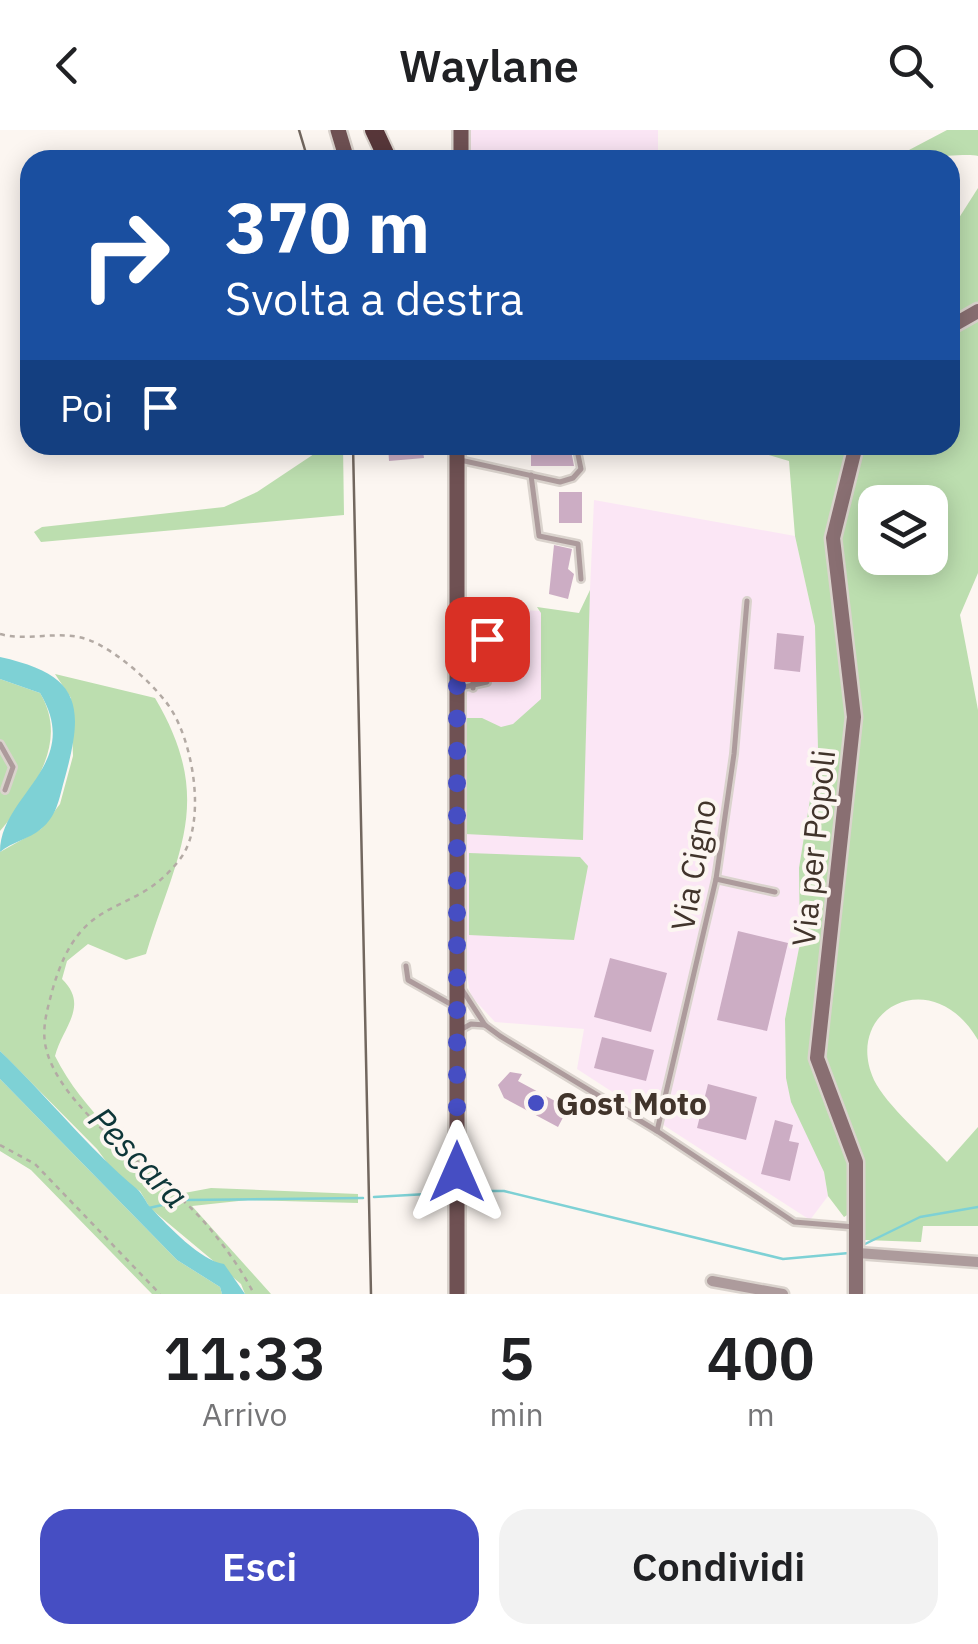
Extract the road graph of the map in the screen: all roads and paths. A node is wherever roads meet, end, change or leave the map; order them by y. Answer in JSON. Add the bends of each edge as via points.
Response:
{"nodes":[{"id":1,"x":457,"y":455,"type":"edge"},
{"id":2,"x":466,"y":455,"type":"edge"},
{"id":3,"x":580,"y":455,"type":"edge"},
{"id":4,"x":853,"y":455,"type":"edge"},
{"id":5,"x":531,"y":476,"type":"junction"},
{"id":6,"x":581,"y":579,"type":"dead end"},
{"id":7,"x":457,"y":601,"type":"junction"},
{"id":8,"x":747,"y":601,"type":"dead end"},
{"id":9,"x":473,"y":617,"type":"junction"},
{"id":10,"x":0,"y":634,"type":"edge"},
{"id":11,"x":487,"y":639,"type":"dead end"},
{"id":12,"x":473,"y":640,"type":"dead end"},
{"id":13,"x":473,"y":664,"type":"dead end"},
{"id":14,"x":487,"y":664,"type":"dead end"},
{"id":15,"x":465,"y":688,"type":"junction"},
{"id":16,"x":0,"y":744,"type":"edge"},
{"id":17,"x":5,"y":790,"type":"dead end"},
{"id":18,"x":716,"y":878,"type":"junction"},
{"id":19,"x":776,"y":892,"type":"dead end"},
{"id":20,"x":406,"y":966,"type":"dead end"},
{"id":21,"x":457,"y":982,"type":"junction"},
{"id":22,"x":457,"y":1008,"type":"junction"},
{"id":23,"x":485,"y":1025,"type":"junction"},
{"id":24,"x":457,"y":1032,"type":"junction"},
{"id":25,"x":658,"y":1131,"type":"junction"},
{"id":26,"x":0,"y":1144,"type":"edge"},
{"id":27,"x":858,"y":1228,"type":"junction"},
{"id":28,"x":858,"y":1252,"type":"junction"},
{"id":29,"x":978,"y":1262,"type":"edge"},
{"id":30,"x":712,"y":1281,"type":"dead end"},
{"id":31,"x":160,"y":1294,"type":"edge"},
{"id":32,"x":254,"y":1294,"type":"edge"},
{"id":33,"x":456,"y":1294,"type":"edge"},
{"id":34,"x":783,"y":1294,"type":"edge"},
{"id":35,"x":856,"y":1294,"type":"edge"}],
"edges":[{"from":1,"to":7,"type":"main road"},
{"from":2,"to":5,"type":"lane"},
{"from":3,"to":5,"type":"lane","via":[[574,478]]},
{"from":4,"to":27,"type":"main road","name":"Via per Popoli","via":[[832,538],[854,717],[817,1058],[854,1150]]},
{"from":5,"to":6,"type":"lane","via":[[538,536],[578,544]]},
{"from":7,"to":9,"type":"lane"},
{"from":7,"to":15,"type":"main road"},
{"from":8,"to":18,"type":"lane","name":"Via Cigno"},
{"from":9,"to":11,"type":"lane","via":[[487,629]]},
{"from":9,"to":12,"type":"lane"},
{"from":10,"to":32,"type":"path","via":[[89,640],[168,704],[187,748],[197,813],[191,842],[165,875],[80,928],[60,965],[45,1018],[46,1048],[97,1124],[194,1210]]},
{"from":13,"to":15,"type":"lane"},
{"from":14,"to":15,"type":"lane","via":[[487,682]]},
{"from":15,"to":21,"type":"main road"},
{"from":16,"to":17,"type":"lane","via":[[13,767]]},
{"from":18,"to":19,"type":"lane"},
{"from":18,"to":25,"type":"lane","name":"Via Cigno"},
{"from":20,"to":22,"type":"lane","via":[[408,980]]},
{"from":21,"to":22,"type":"main road"},
{"from":21,"to":23,"type":"lane"},
{"from":22,"to":24,"type":"main road"},
{"from":23,"to":24,"type":"lane"},
{"from":23,"to":25,"type":"lane"},
{"from":24,"to":33,"type":"main road"},
{"from":25,"to":27,"type":"lane","via":[[794,1222]]},
{"from":26,"to":31,"type":"path","via":[[34,1164]]},
{"from":27,"to":28,"type":"main road","name":"Via per Popoli"},
{"from":28,"to":29,"type":"street"},
{"from":28,"to":35,"type":"main road","name":"Via per Popoli"},
{"from":30,"to":34,"type":"street"}]}
